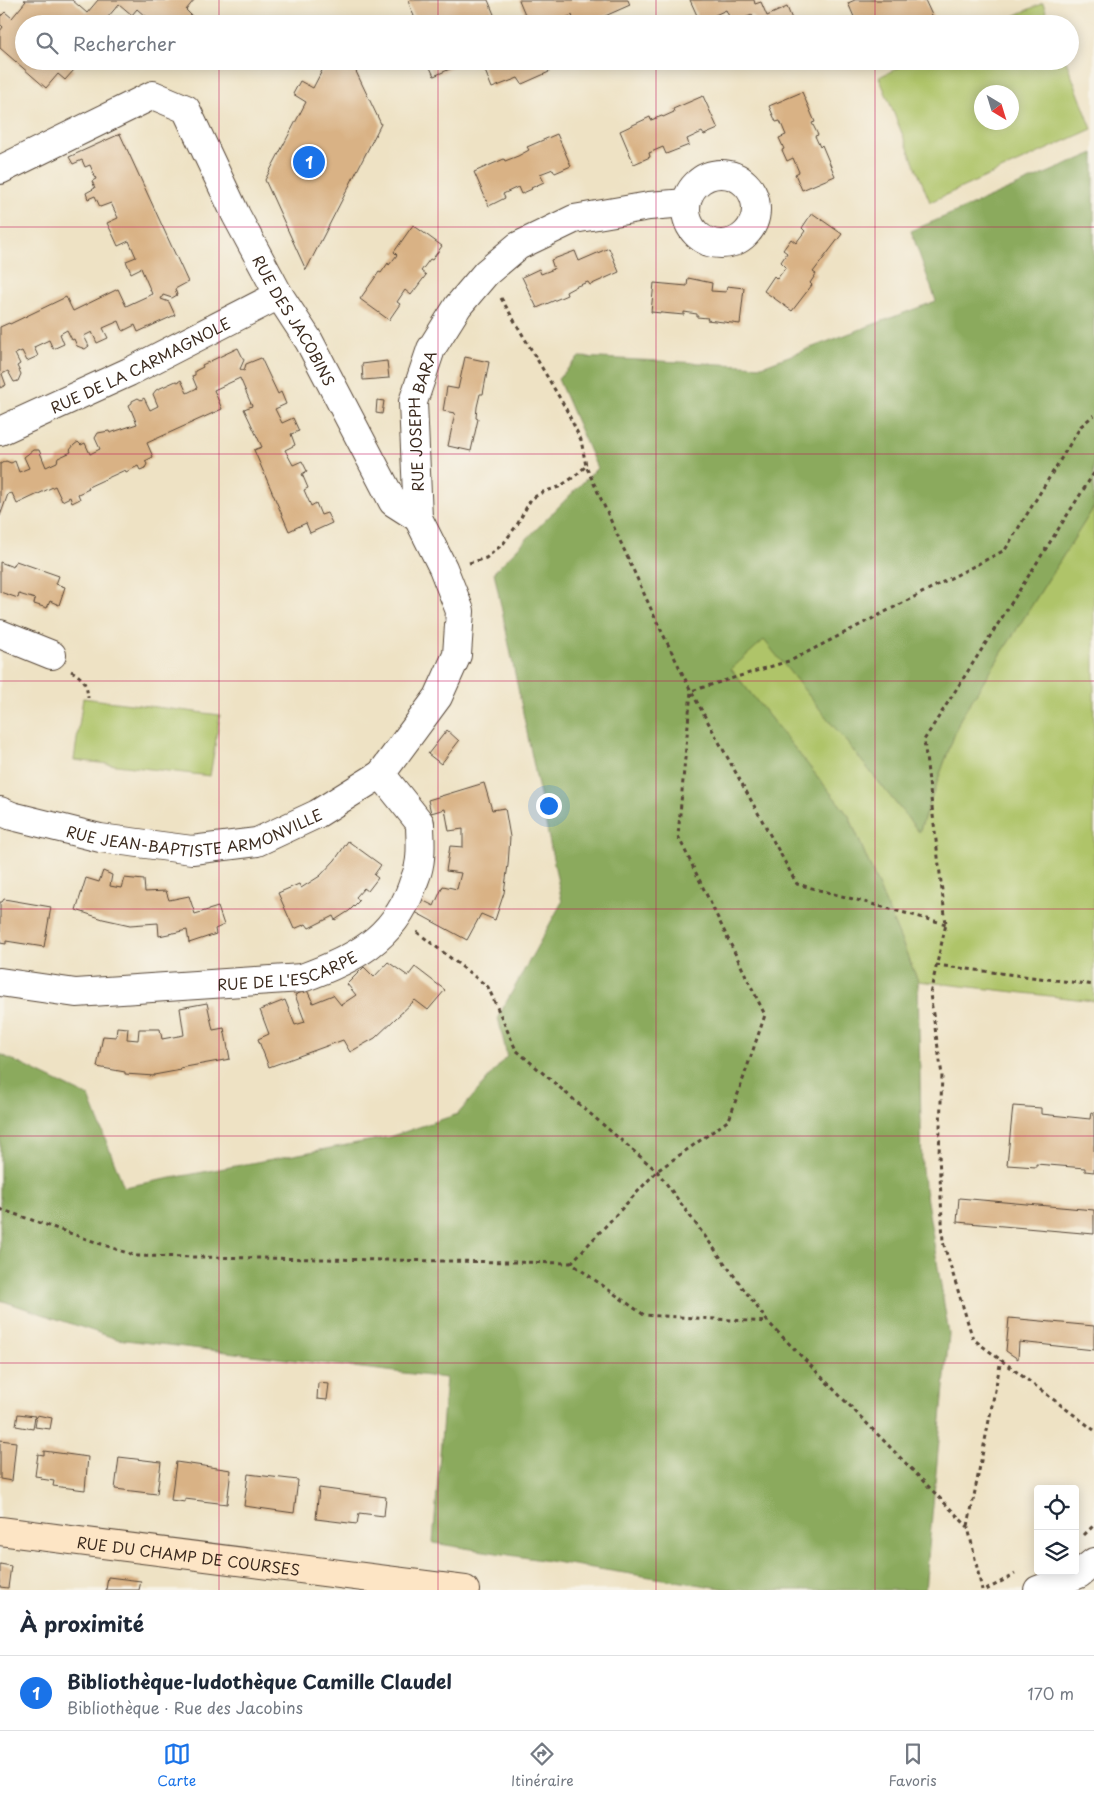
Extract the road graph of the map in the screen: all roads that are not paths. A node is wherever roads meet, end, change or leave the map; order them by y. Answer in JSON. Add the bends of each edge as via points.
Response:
{"nodes":[{"id":1,"x":0,"y":170,"type":"edge"},
{"id":2,"x":686,"y":202,"type":"dead end"},
{"id":3,"x":279,"y":294,"type":"junction"},
{"id":4,"x":0,"y":431,"type":"edge"},
{"id":5,"x":418,"y":518,"type":"junction"},
{"id":6,"x":0,"y":634,"type":"edge"},
{"id":7,"x":61,"y":663,"type":"road end"},
{"id":8,"x":381,"y":774,"type":"junction"},
{"id":9,"x":0,"y":811,"type":"edge"},
{"id":10,"x":0,"y":982,"type":"edge"},
{"id":11,"x":0,"y":1531,"type":"edge"},
{"id":12,"x":1094,"y":1562,"type":"edge"},
{"id":13,"x":1029,"y":1580,"type":"edge"},
{"id":14,"x":465,"y":1590,"type":"edge"}],
"edges":[{"from":1,"to":3,"type":"street","name":"RUE DES JACOBINS","via":[[153,95],[186,109]]},
{"from":2,"to":5,"type":"street","name":"RUE JOSEPH BARA","via":[[574,219],[518,246],[486,272],[458,306],[431,349],[413,402]]},
{"from":3,"to":4,"type":"street","name":"RUE DE LA CARMAGNOLE","via":[[129,372]]},
{"from":3,"to":5,"type":"street","name":"RUE DES JACOBINS","via":[[309,341],[393,502]]},
{"from":5,"to":8,"type":"street","name":"RUE JOSEPH BARA","via":[[460,611],[457,655],[438,697]]},
{"from":6,"to":7,"type":"street"},
{"from":8,"to":9,"type":"street","name":"RUE JEAN-BAPTISTE ARMONVILLE","via":[[317,814],[257,842],[192,850],[100,838]]},
{"from":8,"to":10,"type":"street","name":"RUE DE L'ESCARPE","via":[[420,823],[419,865],[397,918],[363,951],[302,978],[76,994]]},
{"from":11,"to":14,"type":"main road","name":"RUE DU CHAMP DE COURSES"},
{"from":12,"to":13,"type":"street","via":[[1079,1574]]}]}
